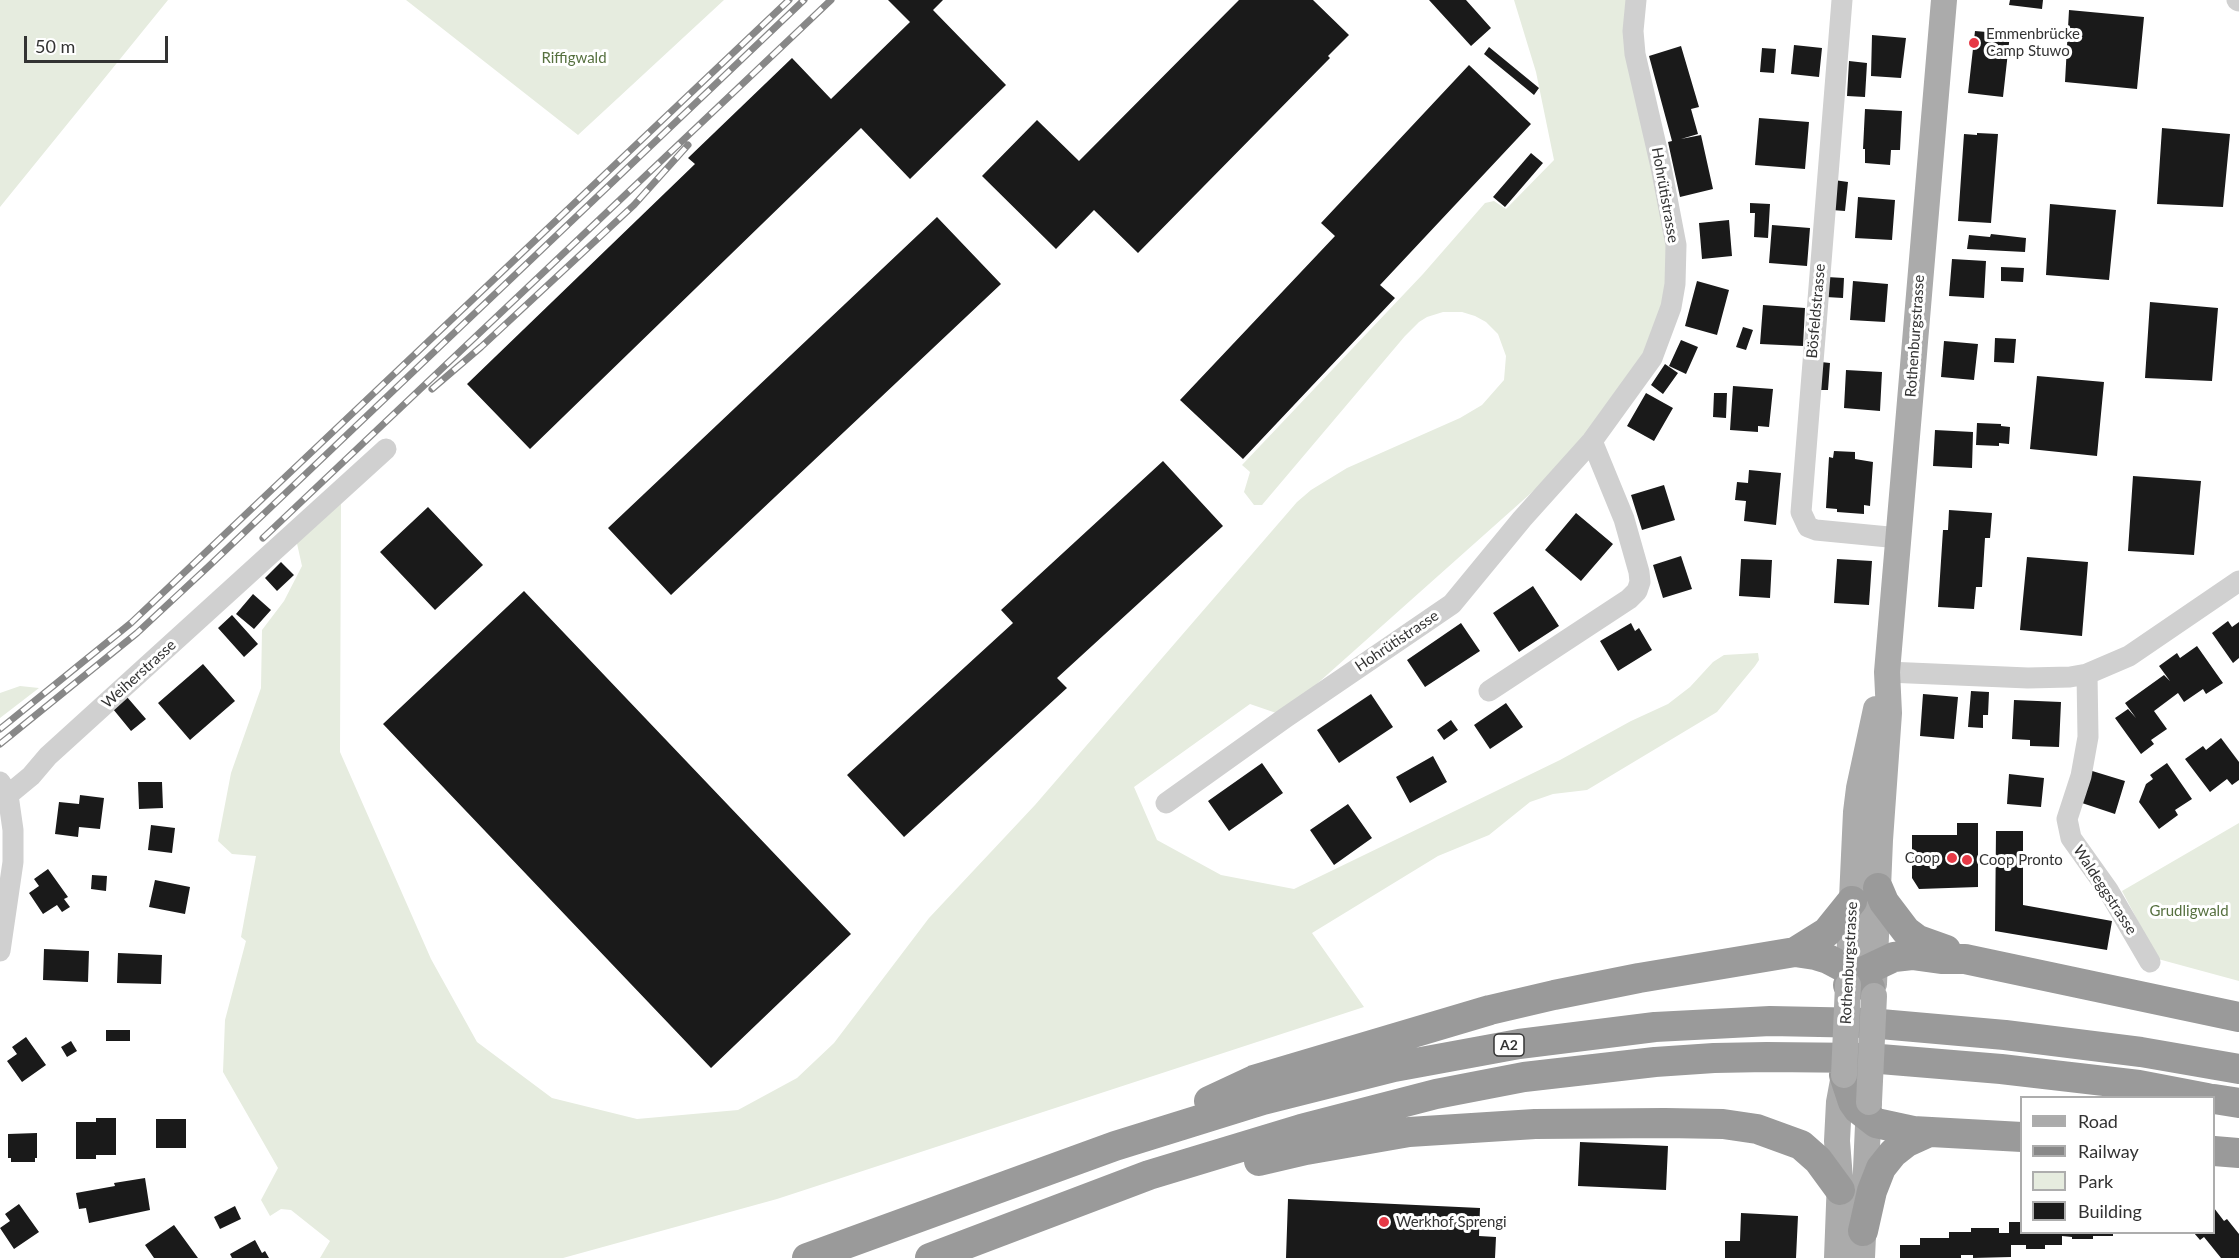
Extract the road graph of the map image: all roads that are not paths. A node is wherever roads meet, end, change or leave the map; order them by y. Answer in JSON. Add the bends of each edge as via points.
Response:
{"nodes":[{"id":1,"x":1636,"y":0,"type":"edge"},
{"id":2,"x":1842,"y":0,"type":"edge"},
{"id":3,"x":1944,"y":0,"type":"edge"},
{"id":4,"x":1592,"y":441,"type":"junction"},
{"id":5,"x":386,"y":448,"type":"dead end"},
{"id":6,"x":1899,"y":538,"type":"junction"},
{"id":7,"x":2239,"y":581,"type":"edge"},
{"id":8,"x":1887,"y":672,"type":"junction"},
{"id":9,"x":2086,"y":674,"type":"junction"},
{"id":10,"x":1489,"y":691,"type":"dead end"},
{"id":11,"x":4,"y":789,"type":"edge"},
{"id":12,"x":1166,"y":803,"type":"dead end"},
{"id":13,"x":1865,"y":895,"type":"junction"},
{"id":14,"x":0,"y":951,"type":"edge"},
{"id":15,"x":1795,"y":952,"type":"junction"},
{"id":16,"x":1965,"y":959,"type":"junction"},
{"id":17,"x":2150,"y":962,"type":"dead end"},
{"id":18,"x":1864,"y":980,"type":"junction"},
{"id":19,"x":2239,"y":1017,"type":"edge"},
{"id":20,"x":2239,"y":1069,"type":"edge"},
{"id":21,"x":2197,"y":1096,"type":"edge"},
{"id":22,"x":2215,"y":1099,"type":"edge"},
{"id":23,"x":1855,"y":1100,"type":"junction"},
{"id":24,"x":2239,"y":1103,"type":"edge"},
{"id":25,"x":1929,"y":1132,"type":"junction"},
{"id":26,"x":2020,"y":1137,"type":"edge"},
{"id":27,"x":1115,"y":1146,"type":"junction"},
{"id":28,"x":2215,"y":1151,"type":"edge"},
{"id":29,"x":2239,"y":1154,"type":"edge"},
{"id":30,"x":1840,"y":1190,"type":"junction"},
{"id":31,"x":1862,"y":1245,"type":"edge"},
{"id":32,"x":807,"y":1258,"type":"edge"},
{"id":33,"x":930,"y":1258,"type":"edge"},
{"id":34,"x":938,"y":1258,"type":"edge"},
{"id":35,"x":1837,"y":1258,"type":"edge"}],
"edges":[{"from":1,"to":4,"type":"street","name":"Hohrütistrasse","via":[[1635,54],[1676,245],[1675,284],[1669,314],[1652,358]]},
{"from":2,"to":6,"type":"street","name":"Bösfeldstrasse","via":[[1801,512],[1808,527],[1816,530]]},
{"from":3,"to":6,"type":"main road","name":"Rothenburgstrasse"},
{"from":4,"to":10,"type":"street","via":[[1627,530],[1639,572],[1637,591]]},
{"from":4,"to":12,"type":"street","name":"Hohrütistrasse","via":[[1452,604]]},
{"from":5,"to":11,"type":"street","name":"Weiherstrasse","via":[[48,756],[31,776]]},
{"from":6,"to":8,"type":"main road","name":"Rothenburgstrasse"},
{"from":7,"to":9,"type":"street","via":[[2129,656]]},
{"from":8,"to":9,"type":"street","via":[[2028,678]]},
{"from":8,"to":13,"type":"main road","name":"Rothenburgstrasse","via":[[1859,788]]},
{"from":9,"to":17,"type":"street","name":"Waldeggstrasse","via":[[2088,736],[2081,776],[2067,819],[2071,838],[2108,890]]},
{"from":11,"to":14,"type":"street","name":"Weiherstrasse","via":[[13,830],[13,862]]},
{"from":13,"to":15,"type":"highway","via":[[1827,932]]},
{"from":13,"to":16,"type":"highway","via":[[1895,917],[1911,936]]},
{"from":13,"to":18,"type":"main road","name":"Rothenburgstrasse"},
{"from":15,"to":18,"type":"highway","via":[[1815,955]]},
{"from":15,"to":27,"type":"highway","via":[[1639,978],[1490,1010],[1254,1080]]},
{"from":16,"to":18,"type":"highway","via":[[1904,956]]},
{"from":16,"to":19,"type":"highway"},
{"from":18,"to":23,"type":"main road","name":"Rothenburgstrasse","bridge":true},
{"from":18,"to":23,"type":"main road","name":"Rothenburgstrasse","bridge":true},
{"from":20,"to":27,"type":"highway","number":"A2","via":[[2005,1035],[1869,1023],[1770,1021],[1690,1025],[1519,1044],[1394,1067],[1263,1100]]},
{"from":21,"to":33,"type":"highway","number":"A2","via":[[2001,1069],[1868,1058],[1714,1058],[1524,1077],[1436,1094],[1301,1129],[1149,1176]]},
{"from":22,"to":24,"type":"highway"},
{"from":23,"to":25,"type":"highway","via":[[1898,1129]]},
{"from":23,"to":30,"type":"main road","name":"Rothenburgstrasse","via":[[1837,1141]]},
{"from":23,"to":31,"type":"main road","name":"Rothenburgstrasse"},
{"from":25,"to":26,"type":"highway"},
{"from":25,"to":31,"type":"highway","via":[[1907,1142],[1881,1168]]},
{"from":27,"to":32,"type":"highway","number":"A2"},
{"from":28,"to":29,"type":"highway"},
{"from":30,"to":34,"type":"highway","via":[[1818,1160],[1801,1145],[1776,1134],[1738,1126],[1610,1123],[1409,1132],[1250,1163],[984,1250]]},
{"from":30,"to":35,"type":"main road","name":"Rothenburgstrasse"}]}
